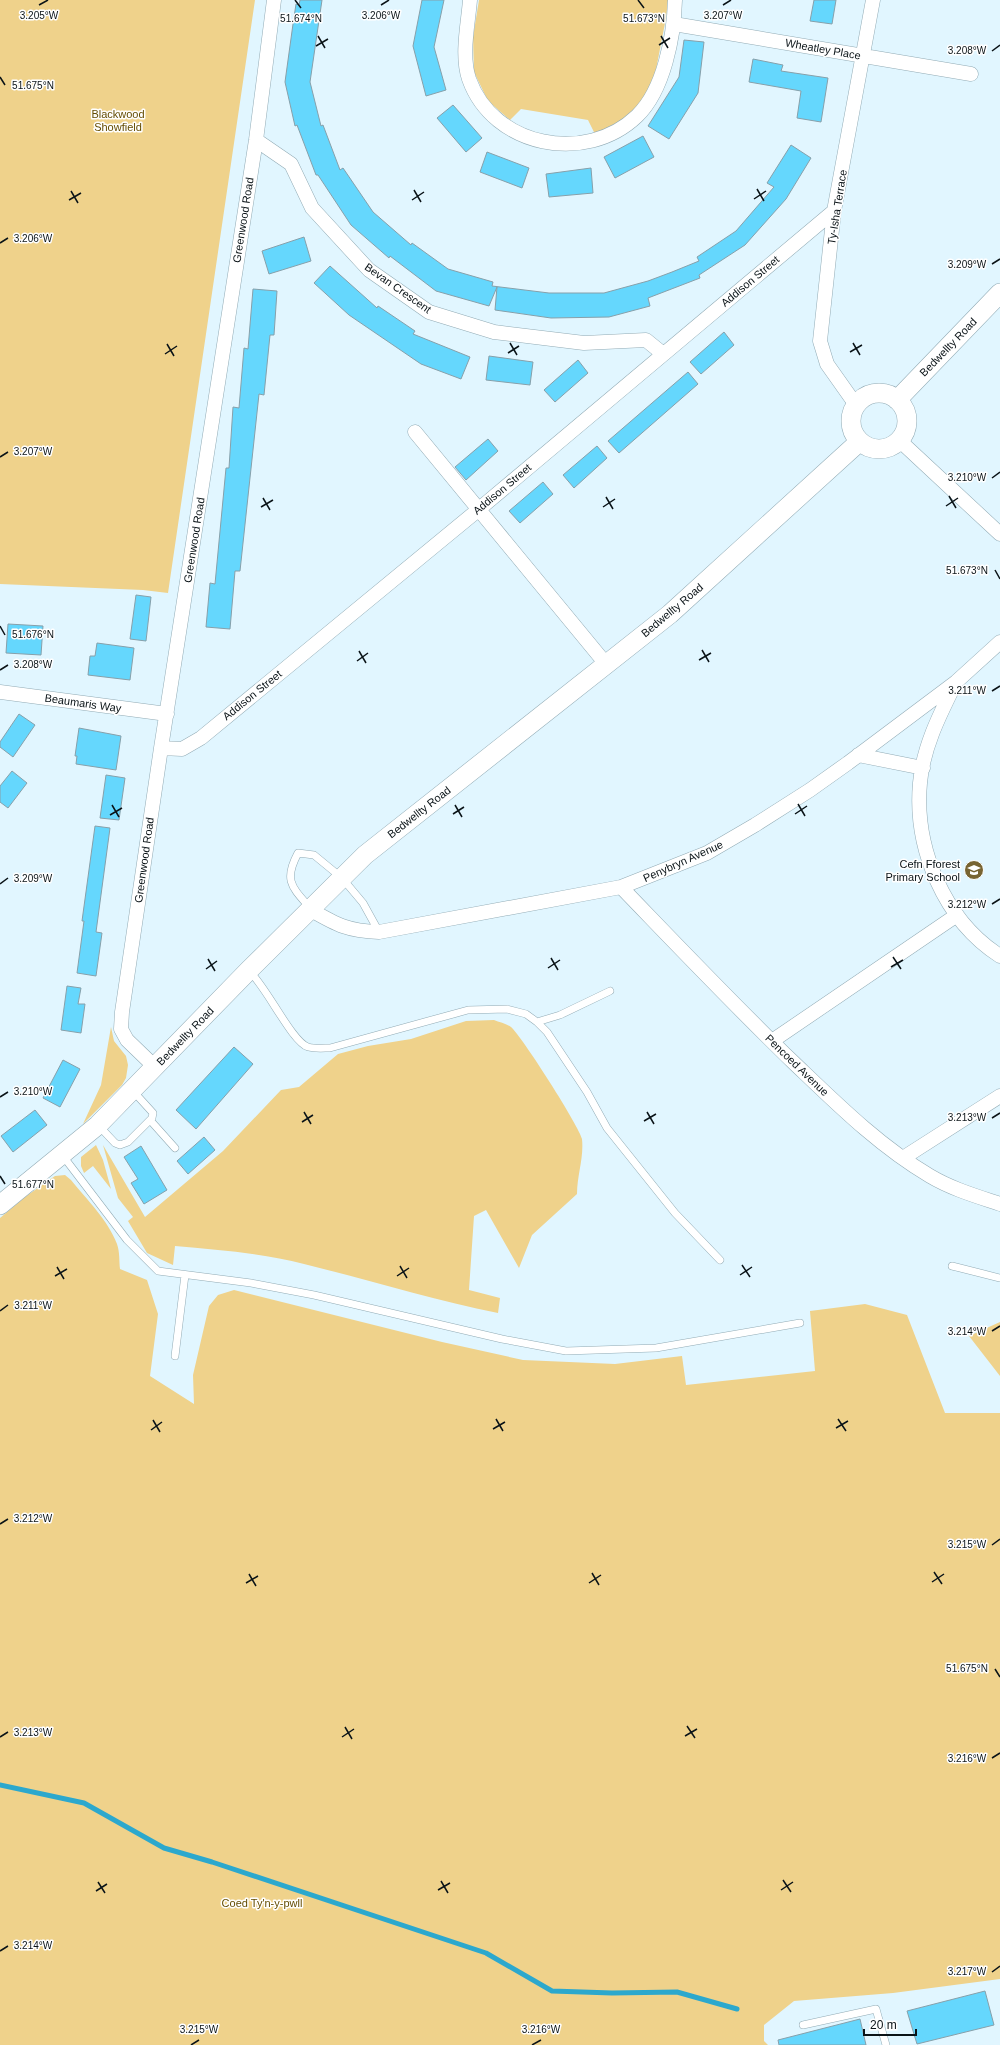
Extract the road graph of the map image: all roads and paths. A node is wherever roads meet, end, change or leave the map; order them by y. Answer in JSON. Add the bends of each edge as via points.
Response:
{"nodes":[{"id":1,"x":274,"y":0,"type":"edge"},
{"id":2,"x":470,"y":0,"type":"edge"},
{"id":3,"x":675,"y":0,"type":"edge"},
{"id":4,"x":873,"y":0,"type":"edge"},
{"id":5,"x":674,"y":24,"type":"junction"},
{"id":6,"x":863,"y":55,"type":"junction"},
{"id":7,"x":971,"y":74,"type":"dead end"},
{"id":8,"x":256,"y":140,"type":"junction"},
{"id":9,"x":834,"y":211,"type":"junction"},
{"id":10,"x":1000,"y":294,"type":"edge"},
{"id":11,"x":662,"y":353,"type":"junction"},
{"id":12,"x":897,"y":400,"type":"junction"},
{"id":13,"x":856,"y":405,"type":"junction"},
{"id":14,"x":415,"y":432,"type":"dead end"},
{"id":15,"x":899,"y":440,"type":"junction"},
{"id":16,"x":859,"y":442,"type":"junction"},
{"id":17,"x":478,"y":510,"type":"junction"},
{"id":18,"x":1000,"y":534,"type":"edge"},
{"id":19,"x":1000,"y":642,"type":"edge"},
{"id":20,"x":606,"y":664,"type":"junction"},
{"id":21,"x":956,"y":682,"type":"junction"},
{"id":22,"x":0,"y":692,"type":"edge"},
{"id":23,"x":166,"y":714,"type":"junction"},
{"id":24,"x":161,"y":748,"type":"junction"},
{"id":25,"x":858,"y":755,"type":"junction"},
{"id":26,"x":923,"y":768,"type":"junction"},
{"id":27,"x":342,"y":878,"type":"junction"},
{"id":28,"x":621,"y":887,"type":"junction"},
{"id":29,"x":311,"y":910,"type":"junction"},
{"id":30,"x":957,"y":915,"type":"junction"},
{"id":31,"x":379,"y":932,"type":"junction"},
{"id":32,"x":1000,"y":956,"type":"edge"},
{"id":33,"x":248,"y":970,"type":"junction"},
{"id":34,"x":610,"y":991,"type":"dead end"},
{"id":35,"x":537,"y":1022,"type":"junction"},
{"id":36,"x":772,"y":1041,"type":"junction"},
{"id":37,"x":155,"y":1067,"type":"junction"},
{"id":38,"x":133,"y":1091,"type":"junction"},
{"id":39,"x":1000,"y":1096,"type":"edge"},
{"id":40,"x":150,"y":1120,"type":"junction"},
{"id":41,"x":98,"y":1125,"type":"junction"},
{"id":42,"x":175,"y":1148,"type":"dead end"},
{"id":43,"x":63,"y":1156,"type":"junction"},
{"id":44,"x":903,"y":1158,"type":"junction"},
{"id":45,"x":1000,"y":1204,"type":"edge"},
{"id":46,"x":0,"y":1205,"type":"edge"},
{"id":47,"x":720,"y":1260,"type":"dead end"},
{"id":48,"x":952,"y":1266,"type":"dead end"},
{"id":49,"x":185,"y":1275,"type":"junction"},
{"id":50,"x":1000,"y":1278,"type":"edge"},
{"id":51,"x":800,"y":1323,"type":"dead end"},
{"id":52,"x":175,"y":1356,"type":"dead end"},
{"id":53,"x":803,"y":2025,"type":"dead end"},
{"id":54,"x":886,"y":2045,"type":"edge"}],
"edges":[{"from":1,"to":8,"type":"street","name":"Greenwood Road"},
{"from":2,"to":5,"type":"street","via":[[466,51],[469,78],[482,105],[510,129],[541,142],[581,144],[612,134],[638,116],[658,86]]},
{"from":3,"to":5,"type":"street"},
{"from":4,"to":6,"type":"street","name":"Ty-Isha Terrace"},
{"from":5,"to":6,"type":"street","name":"Wheatley Place"},
{"from":6,"to":7,"type":"street","name":"Wheatley Place"},
{"from":6,"to":9,"type":"street","name":"Ty-Isha Terrace"},
{"from":8,"to":11,"type":"street","name":"Bevan Crescent","via":[[291,164],[312,208],[369,270],[429,312],[501,333],[584,343],[646,340]]},
{"from":8,"to":23,"type":"street","name":"Greenwood Road"},
{"from":9,"to":11,"type":"street","name":"Addison Street"},
{"from":9,"to":13,"type":"street","name":"Ty-Isha Terrace","via":[[820,340],[827,364]]},
{"from":10,"to":12,"type":"street","name":"Bedwellty Road"},
{"from":11,"to":17,"type":"street","name":"Addison Street"},
{"from":12,"to":13,"type":"street","via":[[889,395],[875,394],[862,398]]},
{"from":12,"to":15,"type":"street","via":[[903,407],[906,424]]},
{"from":13,"to":16,"type":"street","via":[[850,420],[851,428]]},
{"from":14,"to":17,"type":"street"},
{"from":15,"to":16,"type":"street","via":[[893,446],[875,449]]},
{"from":15,"to":18,"type":"street"},
{"from":16,"to":20,"type":"street","name":"Bedwellty Road","via":[[670,614]]},
{"from":17,"to":20,"type":"street"},
{"from":17,"to":24,"type":"street","name":"Addison Street","via":[[201,738],[182,748]]},
{"from":19,"to":21,"type":"street","name":"Penybryn Avenue"},
{"from":20,"to":27,"type":"street","name":"Bedwellty Road","via":[[365,855]]},
{"from":21,"to":25,"type":"street","name":"Penybryn Avenue"},
{"from":21,"to":26,"type":"street","via":[[934,729]]},
{"from":22,"to":23,"type":"street","name":"Beaumaris Way"},
{"from":23,"to":24,"type":"street","name":"Greenwood Road"},
{"from":24,"to":37,"type":"street","name":"Greenwood Road","via":[[121,1029],[127,1040]]},
{"from":25,"to":26,"type":"street"},
{"from":25,"to":28,"type":"street","name":"Penybryn Avenue","via":[[810,790],[707,852]]},
{"from":26,"to":30,"type":"street","via":[[920,782],[920,818],[927,855],[941,889]]},
{"from":27,"to":29,"type":"street","name":"Bedwellty Road"},
{"from":27,"to":29,"type":"lane","via":[[314,855],[298,853],[290,868],[292,887]]},
{"from":27,"to":31,"type":"lane","via":[[363,903]]},
{"from":28,"to":31,"type":"street","name":"Penybryn Avenue"},
{"from":28,"to":36,"type":"street","name":"Pencoed Avenue"},
{"from":29,"to":31,"type":"street","name":"Penybryn Avenue","via":[[354,931]]},
{"from":29,"to":33,"type":"street","name":"Bedwellty Road"},
{"from":30,"to":32,"type":"street","via":[[970,933]]},
{"from":30,"to":36,"type":"street"},
{"from":33,"to":35,"type":"lane","via":[[259,981],[294,1034],[308,1047],[330,1048],[468,1010],[507,1008],[526,1014]]},
{"from":33,"to":37,"type":"street","name":"Bedwellty Road"},
{"from":34,"to":35,"type":"lane","via":[[560,1015]]},
{"from":35,"to":47,"type":"lane","via":[[547,1032],[587,1092],[607,1128],[671,1208]]},
{"from":36,"to":44,"type":"street","name":"Pencoed Avenue","via":[[864,1128]]},
{"from":37,"to":38,"type":"street","name":"Bedwellty Road"},
{"from":38,"to":40,"type":"lane","via":[[153,1113]]},
{"from":38,"to":41,"type":"street","name":"Bedwellty Road"},
{"from":39,"to":44,"type":"street"},
{"from":40,"to":41,"type":"lane","via":[[128,1142],[120,1145]]},
{"from":40,"to":42,"type":"lane"},
{"from":41,"to":43,"type":"street","name":"Bedwellty Road"},
{"from":43,"to":46,"type":"street","name":"Bedwellty Road"},
{"from":43,"to":49,"type":"lane","via":[[127,1240],[144,1258],[158,1271]]},
{"from":44,"to":45,"type":"street","name":"Pencoed Avenue","via":[[956,1189]]},
{"from":48,"to":50,"type":"lane"},
{"from":49,"to":51,"type":"lane","via":[[282,1289],[566,1351],[656,1348]]},
{"from":49,"to":52,"type":"lane"},
{"from":53,"to":54,"type":"lane","via":[[876,2009]]}]}
